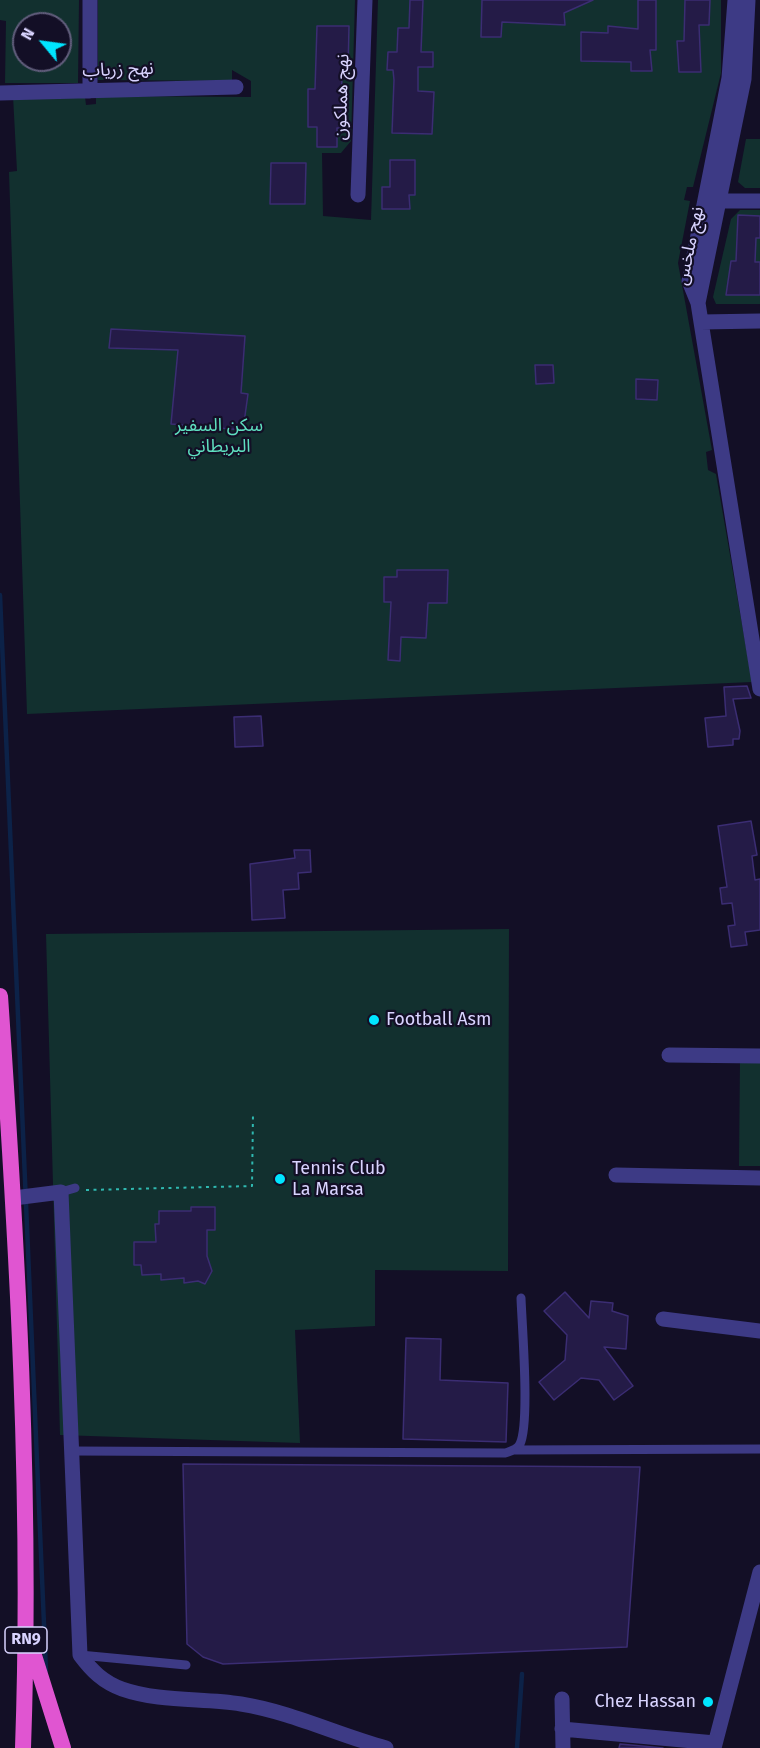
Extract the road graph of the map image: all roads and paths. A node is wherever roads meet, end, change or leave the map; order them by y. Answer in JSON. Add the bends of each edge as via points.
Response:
{"nodes":[{"id":1,"x":90,"y":0,"type":"edge"},
{"id":2,"x":365,"y":0,"type":"edge"},
{"id":3,"x":735,"y":0,"type":"edge"},
{"id":4,"x":748,"y":0,"type":"edge"},
{"id":5,"x":729,"y":78,"type":"junction"},
{"id":6,"x":752,"y":79,"type":"edge"},
{"id":7,"x":236,"y":87,"type":"dead end"},
{"id":8,"x":90,"y":91,"type":"junction"},
{"id":9,"x":0,"y":93,"type":"edge"},
{"id":10,"x":358,"y":195,"type":"dead end"},
{"id":11,"x":760,"y":201,"type":"edge"},
{"id":12,"x":712,"y":202,"type":"junction"},
{"id":13,"x":760,"y":321,"type":"edge"},
{"id":14,"x":701,"y":322,"type":"junction"},
{"id":15,"x":760,"y":689,"type":"edge"},
{"id":16,"x":0,"y":996,"type":"edge"},
{"id":17,"x":669,"y":1055,"type":"dead end"},
{"id":18,"x":760,"y":1056,"type":"edge"},
{"id":19,"x":253,"y":1114,"type":"dead end"},
{"id":20,"x":616,"y":1175,"type":"dead end"},
{"id":21,"x":760,"y":1178,"type":"edge"},
{"id":22,"x":68,"y":1190,"type":"junction"},
{"id":23,"x":14,"y":1198,"type":"junction"},
{"id":24,"x":521,"y":1298,"type":"dead end"},
{"id":25,"x":663,"y":1319,"type":"dead end"},
{"id":26,"x":760,"y":1330,"type":"edge"},
{"id":27,"x":760,"y":1449,"type":"edge"},
{"id":28,"x":516,"y":1450,"type":"junction"},
{"id":29,"x":74,"y":1451,"type":"junction"},
{"id":30,"x":760,"y":1572,"type":"edge"},
{"id":31,"x":27,"y":1630,"type":"junction"},
{"id":32,"x":80,"y":1655,"type":"junction"},
{"id":33,"x":186,"y":1665,"type":"dead end"},
{"id":34,"x":562,"y":1699,"type":"dead end"},
{"id":35,"x":562,"y":1729,"type":"junction"},
{"id":36,"x":714,"y":1745,"type":"edge"},
{"id":37,"x":23,"y":1748,"type":"edge"},
{"id":38,"x":63,"y":1748,"type":"edge"},
{"id":39,"x":386,"y":1748,"type":"edge"},
{"id":40,"x":563,"y":1748,"type":"edge"}],
"edges":[{"from":1,"to":8,"type":"street"},
{"from":2,"to":10,"type":"street","name":"نهج هملكون"},
{"from":3,"to":5,"type":"street","name":"نهج ملخس"},
{"from":4,"to":6,"type":"street","name":"نهج ملخس"},
{"from":5,"to":6,"type":"street"},
{"from":5,"to":12,"type":"street","name":"نهج ملخس"},
{"from":6,"to":12,"type":"street","name":"نهج ملخس"},
{"from":7,"to":8,"type":"street","name":"نهج زرياب"},
{"from":8,"to":9,"type":"street","name":"نهج زرياب"},
{"from":11,"to":12,"type":"street"},
{"from":12,"to":14,"type":"street","name":"نهج ملخس","via":[[689,281]]},
{"from":13,"to":14,"type":"street"},
{"from":14,"to":15,"type":"street","name":"نهج ملخس"},
{"from":16,"to":23,"type":"highway","number":"RN9"},
{"from":17,"to":18,"type":"street"},
{"from":19,"to":22,"type":"path","via":[[252,1186]]},
{"from":20,"to":21,"type":"street"},
{"from":22,"to":23,"type":"street"},
{"from":22,"to":29,"type":"street"},
{"from":23,"to":31,"type":"highway","number":"RN9"},
{"from":24,"to":28,"type":"lane","via":[[525,1412],[521,1442]]},
{"from":25,"to":26,"type":"street"},
{"from":27,"to":28,"type":"lane"},
{"from":28,"to":29,"type":"lane"},
{"from":29,"to":32,"type":"street"},
{"from":30,"to":36,"type":"street"},
{"from":31,"to":37,"type":"highway","number":"RN9"},
{"from":31,"to":38,"type":"highway"},
{"from":32,"to":33,"type":"lane"},
{"from":32,"to":39,"type":"street","via":[[94,1673],[124,1690],[242,1704]]},
{"from":34,"to":35,"type":"street"},
{"from":35,"to":36,"type":"street"},
{"from":35,"to":40,"type":"street"}]}
